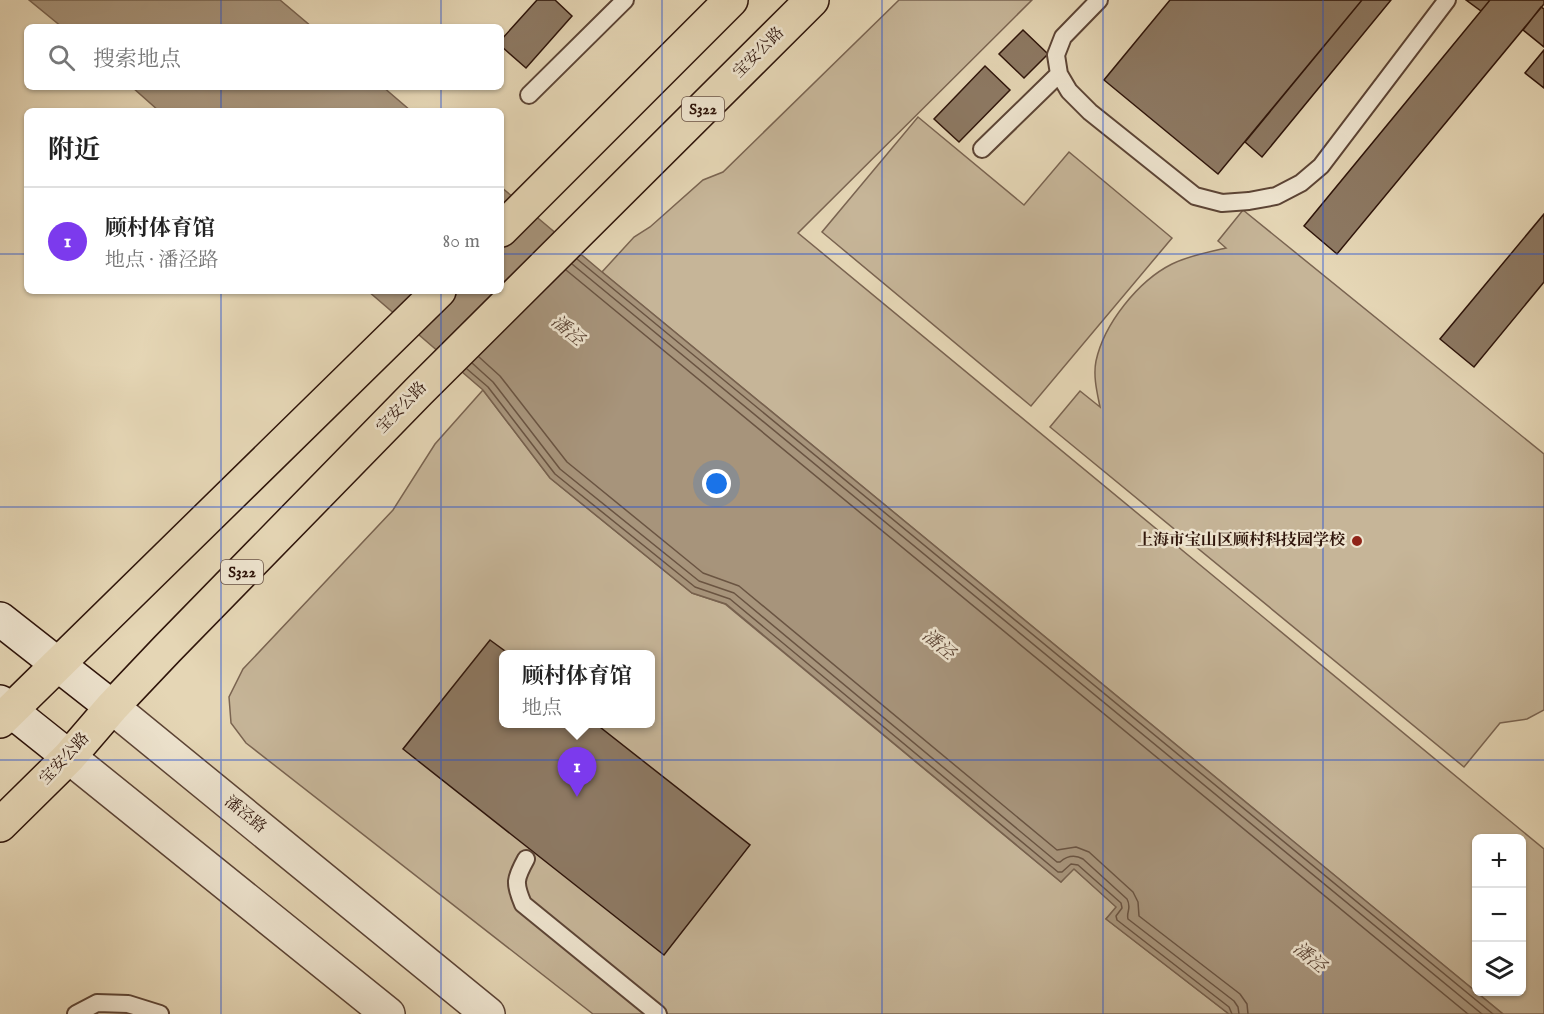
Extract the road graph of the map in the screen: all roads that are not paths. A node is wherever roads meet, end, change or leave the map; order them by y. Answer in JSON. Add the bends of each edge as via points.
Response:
{"nodes":[{"id":1,"x":625,"y":0,"type":"edge"},
{"id":2,"x":730,"y":0,"type":"edge"},
{"id":3,"x":812,"y":0,"type":"edge"},
{"id":4,"x":1099,"y":0,"type":"edge"},
{"id":5,"x":1447,"y":0,"type":"edge"},
{"id":6,"x":1059,"y":74,"type":"junction"},
{"id":7,"x":530,"y":95,"type":"dead end"},
{"id":8,"x":982,"y":150,"type":"dead end"},
{"id":9,"x":504,"y":227,"type":"edge"},
{"id":10,"x":435,"y":294,"type":"edge"},
{"id":11,"x":0,"y":619,"type":"edge"},
{"id":12,"x":57,"y":665,"type":"junction"},
{"id":13,"x":112,"y":707,"type":"junction"},
{"id":14,"x":3,"y":711,"type":"edge"},
{"id":15,"x":69,"y":757,"type":"junction"},
{"id":16,"x":0,"y":825,"type":"edge"},
{"id":17,"x":526,"y":859,"type":"dead end"},
{"id":18,"x":76,"y":1014,"type":"edge"},
{"id":19,"x":160,"y":1014,"type":"edge"},
{"id":20,"x":388,"y":1014,"type":"edge"},
{"id":21,"x":488,"y":1014,"type":"edge"},
{"id":22,"x":658,"y":1014,"type":"edge"}],
"edges":[{"from":1,"to":7,"type":"lane"},
{"from":2,"to":9,"type":"main road"},
{"from":3,"to":13,"type":"main road","name":"宝安公路","number":"S322","via":[[419,391]]},
{"from":4,"to":6,"type":"lane","via":[[1063,37],[1056,55]]},
{"from":5,"to":6,"type":"lane","via":[[1321,166],[1301,183],[1276,196],[1222,203],[1195,196],[1090,112],[1068,91]]},
{"from":6,"to":8,"type":"lane"},
{"from":10,"to":12,"type":"main road"},
{"from":11,"to":12,"type":"street","name":"潘泾路"},
{"from":12,"to":13,"type":"street","name":"潘泾路"},
{"from":12,"to":14,"type":"main road"},
{"from":13,"to":15,"type":"main road","name":"宝安公路","number":"S322"},
{"from":13,"to":21,"type":"street","name":"潘泾路"},
{"from":14,"to":15,"type":"street"},
{"from":15,"to":16,"type":"main road","name":"宝安公路","number":"S322"},
{"from":15,"to":20,"type":"street"},
{"from":17,"to":22,"type":"lane","via":[[516,888],[524,904]]},
{"from":18,"to":19,"type":"lane","via":[[97,1004],[128,1004]]}]}
